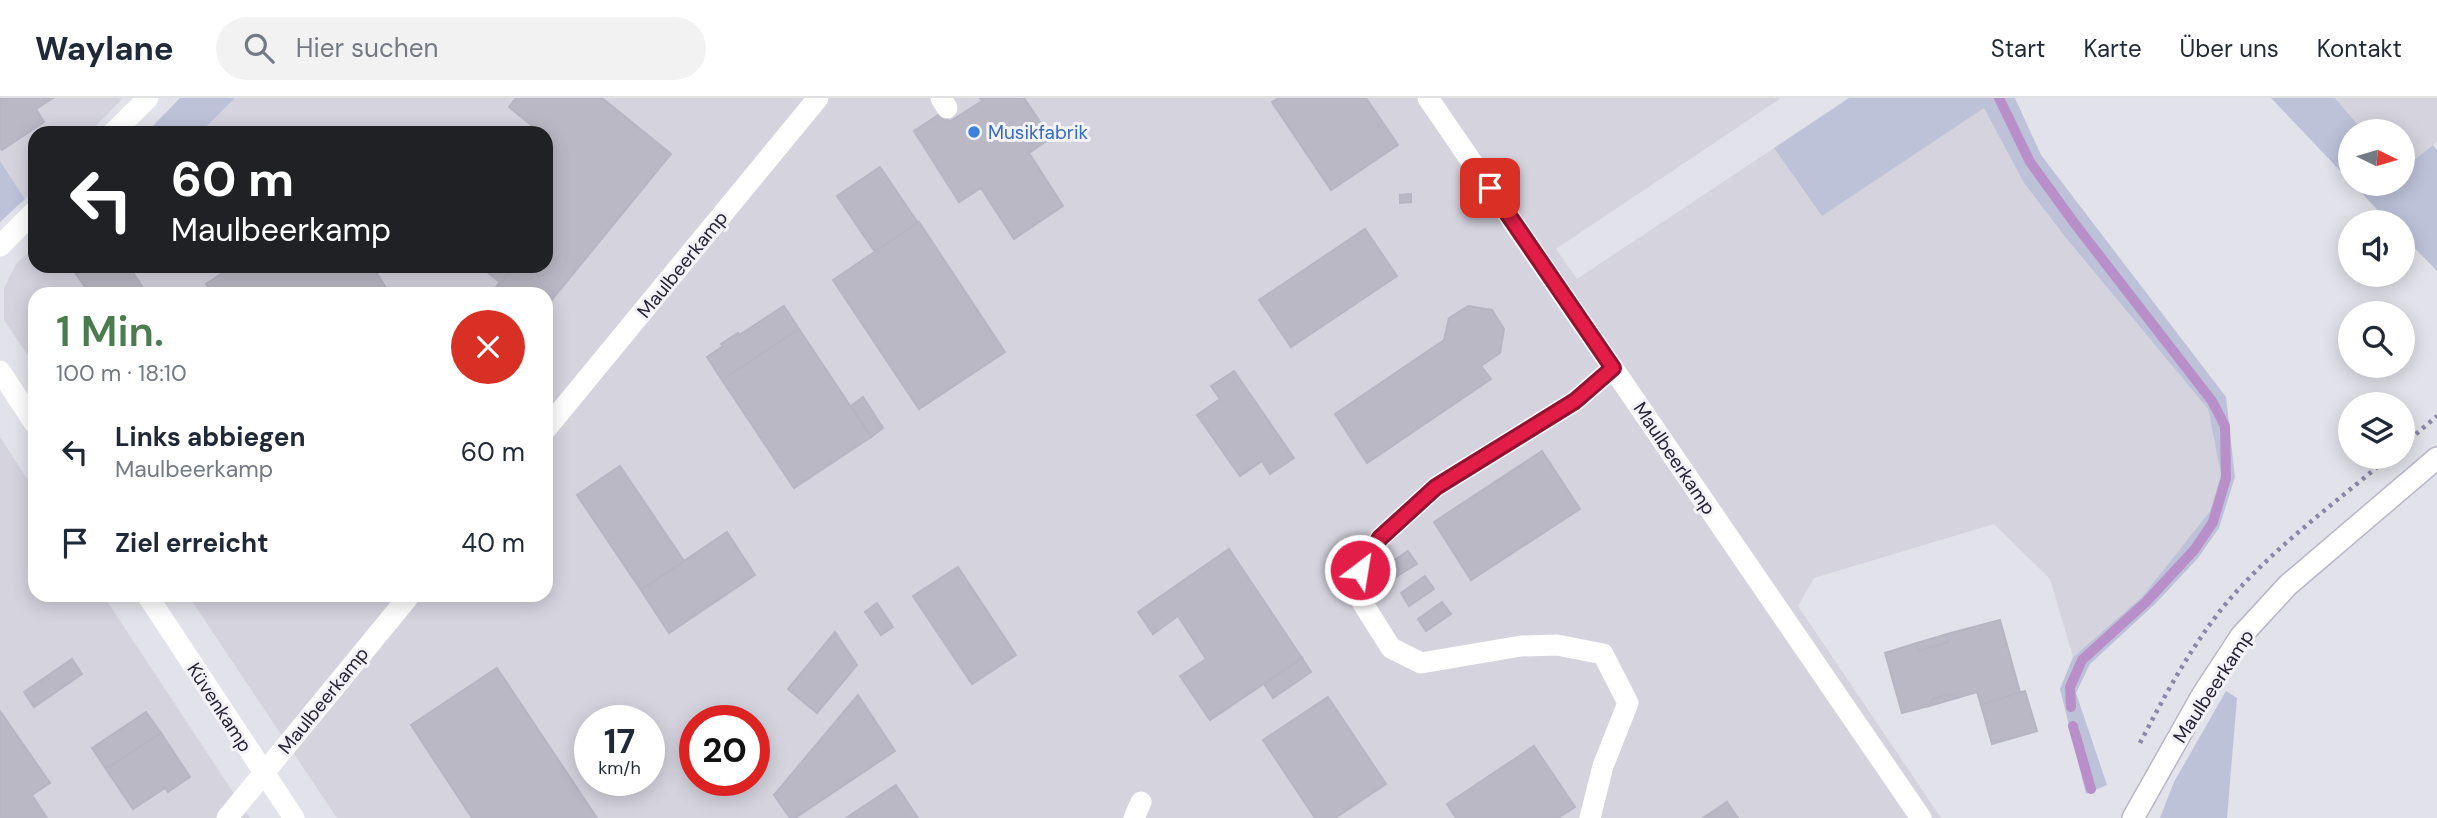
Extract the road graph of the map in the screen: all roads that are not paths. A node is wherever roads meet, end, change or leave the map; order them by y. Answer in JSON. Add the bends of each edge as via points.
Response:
{"nodes":[{"id":1,"x":148,"y":98,"type":"edge"},
{"id":2,"x":818,"y":98,"type":"edge"},
{"id":3,"x":1428,"y":98,"type":"edge"},
{"id":4,"x":120,"y":126,"type":"edge"},
{"id":5,"x":28,"y":218,"type":"edge"},
{"id":6,"x":0,"y":246,"type":"edge"},
{"id":7,"x":1613,"y":368,"type":"junction"},
{"id":8,"x":0,"y":371,"type":"edge"},
{"id":9,"x":28,"y":413,"type":"edge"},
{"id":10,"x":553,"y":420,"type":"edge"},
{"id":11,"x":2437,"y":458,"type":"edge"},
{"id":12,"x":152,"y":602,"type":"edge"},
{"id":13,"x":404,"y":602,"type":"edge"},
{"id":14,"x":264,"y":772,"type":"junction"},
{"id":15,"x":227,"y":818,"type":"edge"},
{"id":16,"x":294,"y":818,"type":"edge"},
{"id":17,"x":1590,"y":818,"type":"edge"},
{"id":18,"x":1921,"y":818,"type":"edge"},
{"id":19,"x":2133,"y":818,"type":"edge"}],
"edges":[{"from":1,"to":4,"type":"street"},
{"from":2,"to":10,"type":"street","name":"Maulbeerkamp"},
{"from":3,"to":7,"type":"street","name":"Maulbeerkamp"},
{"from":5,"to":6,"type":"street"},
{"from":7,"to":17,"type":"street","via":[[1575,401],[1436,487],[1380,538],[1360,570],[1362,602],[1391,648],[1421,663],[1521,646],[1557,645],[1603,654],[1628,703]]},
{"from":7,"to":18,"type":"street","name":"Maulbeerkamp"},
{"from":8,"to":9,"type":"street"},
{"from":11,"to":19,"type":"street","name":"Maulbeerkamp","via":[[2288,585],[2242,636],[2203,694]]},
{"from":12,"to":14,"type":"street","name":"Küvenkamp"},
{"from":13,"to":14,"type":"street","name":"Maulbeerkamp"},
{"from":14,"to":15,"type":"street","name":"Maulbeerkamp"},
{"from":14,"to":16,"type":"street","name":"Küvenkamp"}]}
